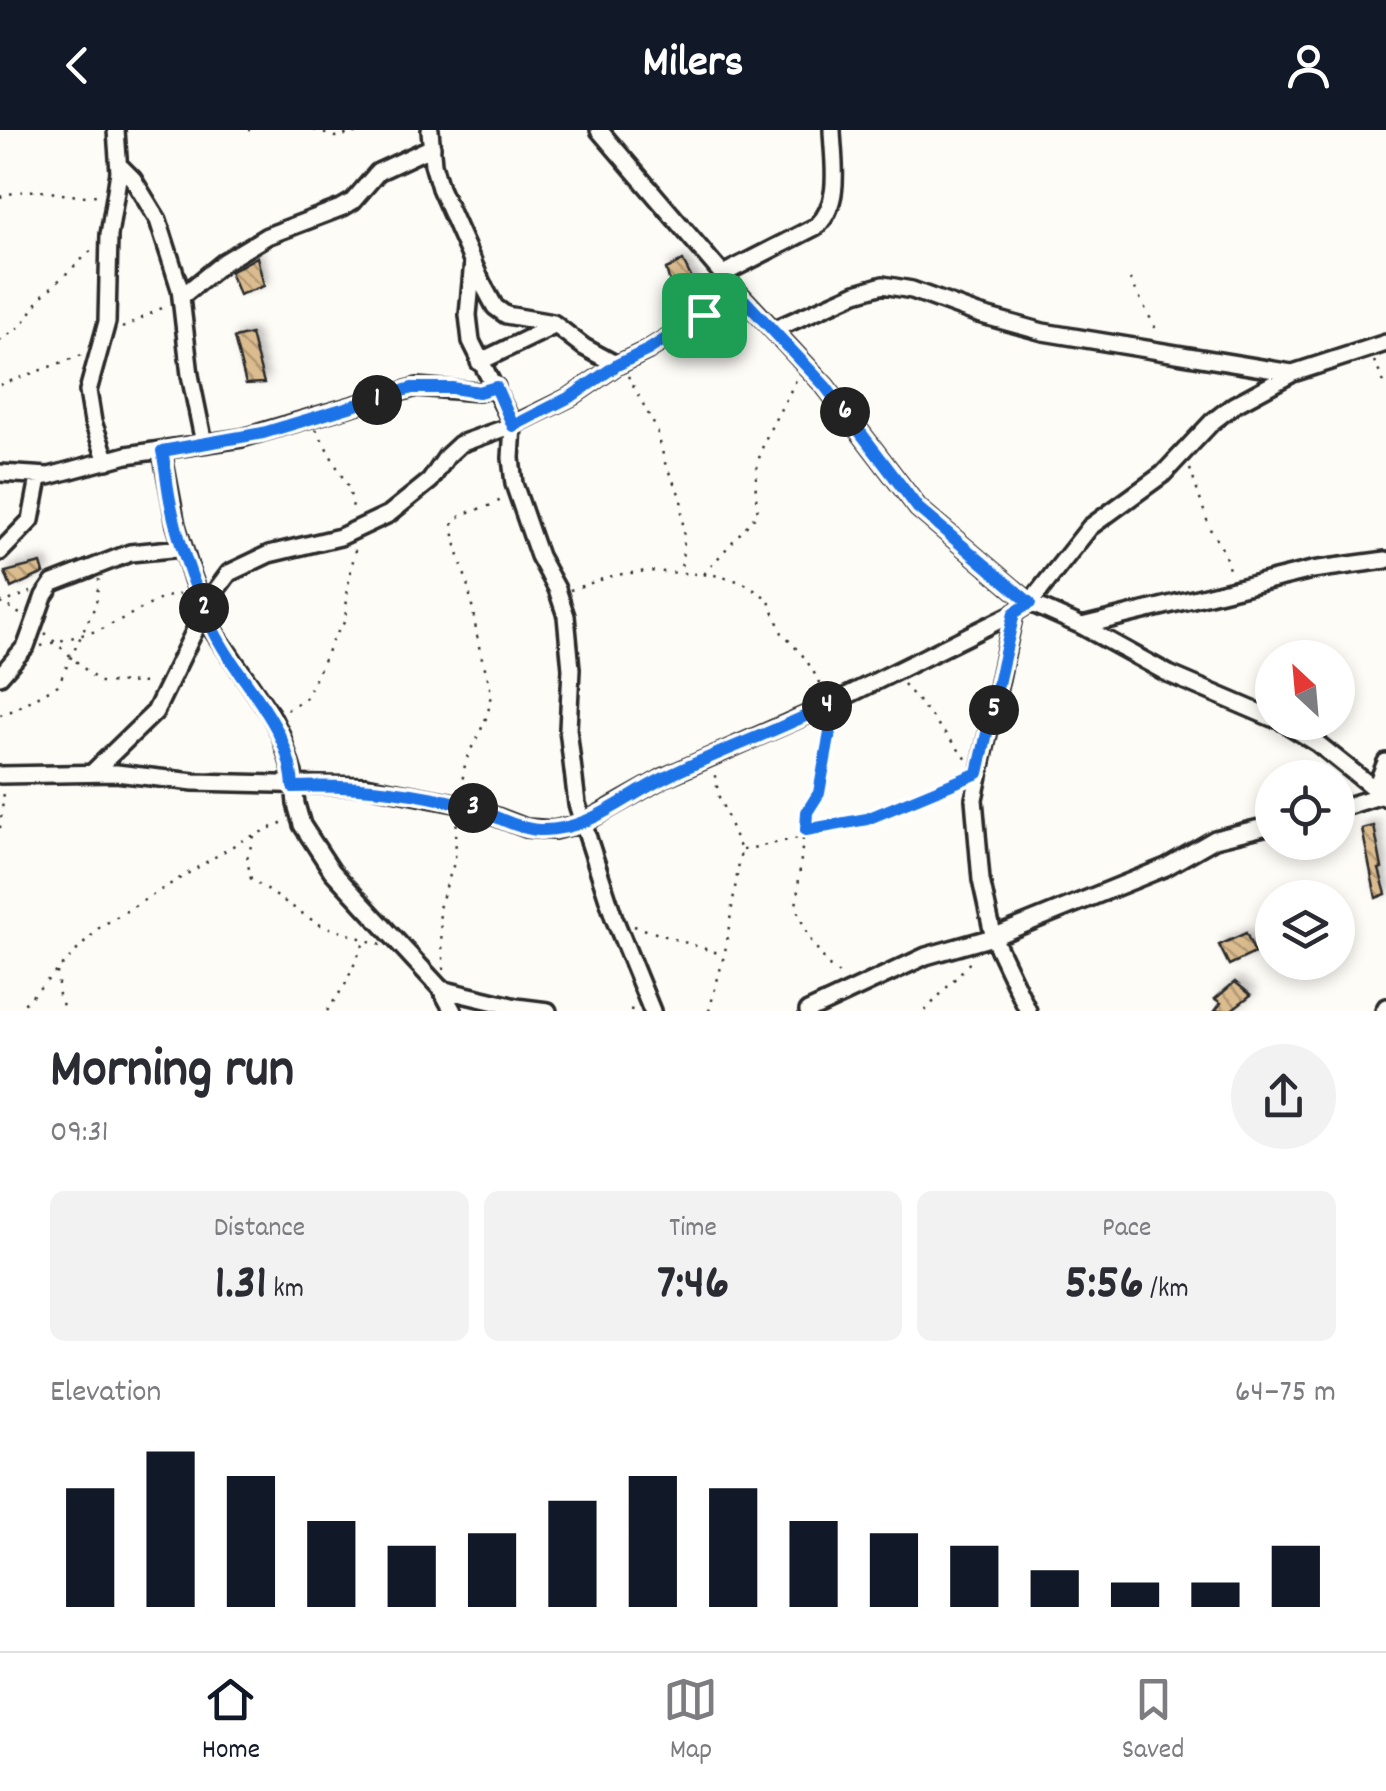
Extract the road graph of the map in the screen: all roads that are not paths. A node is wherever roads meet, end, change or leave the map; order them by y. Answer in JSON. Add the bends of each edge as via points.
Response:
{"nodes":[{"id":1,"x":116,"y":130,"type":"edge"},
{"id":2,"x":430,"y":130,"type":"edge"},
{"id":3,"x":599,"y":130,"type":"edge"},
{"id":4,"x":832,"y":130,"type":"edge"},
{"id":5,"x":432,"y":147,"type":"junction"},
{"id":6,"x":119,"y":164,"type":"junction"},
{"id":7,"x":472,"y":261,"type":"junction"},
{"id":8,"x":723,"y":274,"type":"junction"},
{"id":9,"x":734,"y":289,"type":"junction"},
{"id":10,"x":182,"y":296,"type":"junction"},
{"id":11,"x":556,"y":324,"type":"junction"},
{"id":12,"x":775,"y":329,"type":"junction"},
{"id":13,"x":1386,"y":343,"type":"edge"},
{"id":14,"x":479,"y":362,"type":"junction"},
{"id":15,"x":617,"y":365,"type":"junction"},
{"id":16,"x":1293,"y":373,"type":"junction"},
{"id":17,"x":496,"y":387,"type":"junction"},
{"id":18,"x":513,"y":426,"type":"junction"},
{"id":19,"x":204,"y":443,"type":"junction"},
{"id":20,"x":162,"y":451,"type":"junction"},
{"id":21,"x":107,"y":461,"type":"junction"},
{"id":22,"x":0,"y":473,"type":"edge"},
{"id":23,"x":39,"y":478,"type":"junction"},
{"id":24,"x":182,"y":548,"type":"junction"},
{"id":25,"x":0,"y":552,"type":"edge"},
{"id":26,"x":1386,"y":560,"type":"edge"},
{"id":27,"x":1030,"y":603,"type":"junction"},
{"id":28,"x":205,"y":609,"type":"junction"},
{"id":29,"x":1014,"y":613,"type":"junction"},
{"id":30,"x":1082,"y":626,"type":"junction"},
{"id":31,"x":0,"y":676,"type":"edge"},
{"id":32,"x":1255,"y":711,"type":"edge"},
{"id":33,"x":1312,"y":740,"type":"edge"},
{"id":34,"x":1386,"y":762,"type":"edge"},
{"id":35,"x":92,"y":773,"type":"junction"},
{"id":36,"x":4,"y":775,"type":"edge"},
{"id":37,"x":293,"y":787,"type":"junction"},
{"id":38,"x":1381,"y":794,"type":"edge"},
{"id":39,"x":1355,"y":803,"type":"edge"},
{"id":40,"x":583,"y":823,"type":"junction"},
{"id":41,"x":1255,"y":829,"type":"edge"},
{"id":42,"x":992,"y":937,"type":"junction"},
{"id":43,"x":441,"y":989,"type":"junction"},
{"id":44,"x":453,"y":1011,"type":"edge"},
{"id":45,"x":548,"y":1011,"type":"edge"},
{"id":46,"x":652,"y":1011,"type":"edge"},
{"id":47,"x":808,"y":1011,"type":"edge"},
{"id":48,"x":1028,"y":1011,"type":"edge"}],
"edges":[{"from":1,"to":6,"type":"street"},
{"from":2,"to":5,"type":"street"},
{"from":3,"to":8,"type":"street"},
{"from":4,"to":8,"type":"street","via":[[828,215]]},
{"from":5,"to":7,"type":"street","via":[[440,188]]},
{"from":5,"to":10,"type":"street","via":[[378,172],[343,207],[246,248]]},
{"from":6,"to":10,"type":"street","via":[[158,220]]},
{"from":6,"to":21,"type":"street","via":[[108,310],[88,391]]},
{"from":7,"to":11,"type":"street","via":[[500,311]]},
{"from":7,"to":14,"type":"street","via":[[468,315]]},
{"from":8,"to":9,"type":"street"},
{"from":9,"to":12,"type":"street"},
{"from":9,"to":15,"type":"street"},
{"from":10,"to":19,"type":"street"},
{"from":11,"to":14,"type":"street"},
{"from":11,"to":15,"type":"street"},
{"from":12,"to":16,"type":"street","via":[[883,285],[1044,332]]},
{"from":12,"to":27,"type":"street","via":[[918,508]]},
{"from":13,"to":16,"type":"street"},
{"from":14,"to":17,"type":"street"},
{"from":15,"to":18,"type":"street"},
{"from":16,"to":27,"type":"street","via":[[1234,405],[1164,474],[1090,527]]},
{"from":17,"to":18,"type":"street"},
{"from":17,"to":19,"type":"street","via":[[417,387],[252,436]]},
{"from":18,"to":28,"type":"street","via":[[460,444],[389,514],[236,570]]},
{"from":18,"to":40,"type":"street","via":[[514,484],[566,616],[572,669],[568,729]]},
{"from":19,"to":20,"type":"street"},
{"from":20,"to":21,"type":"street"},
{"from":20,"to":24,"type":"street"},
{"from":21,"to":23,"type":"street"},
{"from":22,"to":23,"type":"street"},
{"from":23,"to":25,"type":"street","via":[[31,520]]},
{"from":24,"to":28,"type":"street"},
{"from":24,"to":31,"type":"street","via":[[149,549],[62,578],[46,590],[26,646]]},
{"from":26,"to":30,"type":"street","via":[[1312,570]]},
{"from":27,"to":29,"type":"street"},
{"from":27,"to":30,"type":"street"},
{"from":28,"to":35,"type":"street","via":[[155,712]]},
{"from":28,"to":37,"type":"street","via":[[272,715]]},
{"from":29,"to":40,"type":"street","via":[[665,777]]},
{"from":29,"to":42,"type":"street","via":[[974,799]]},
{"from":30,"to":32,"type":"street"},
{"from":33,"to":38,"type":"street"},
{"from":34,"to":38,"type":"street"},
{"from":35,"to":36,"type":"street"},
{"from":35,"to":37,"type":"street"},
{"from":37,"to":40,"type":"street","via":[[366,786],[461,805],[536,830]]},
{"from":37,"to":43,"type":"street","via":[[298,815],[332,871]]},
{"from":38,"to":39,"type":"street"},
{"from":40,"to":46,"type":"street"},
{"from":41,"to":42,"type":"street","via":[[1215,840],[1166,867]]},
{"from":42,"to":47,"type":"street","via":[[926,956]]},
{"from":42,"to":48,"type":"street"},
{"from":43,"to":44,"type":"street"},
{"from":43,"to":45,"type":"street"}]}
